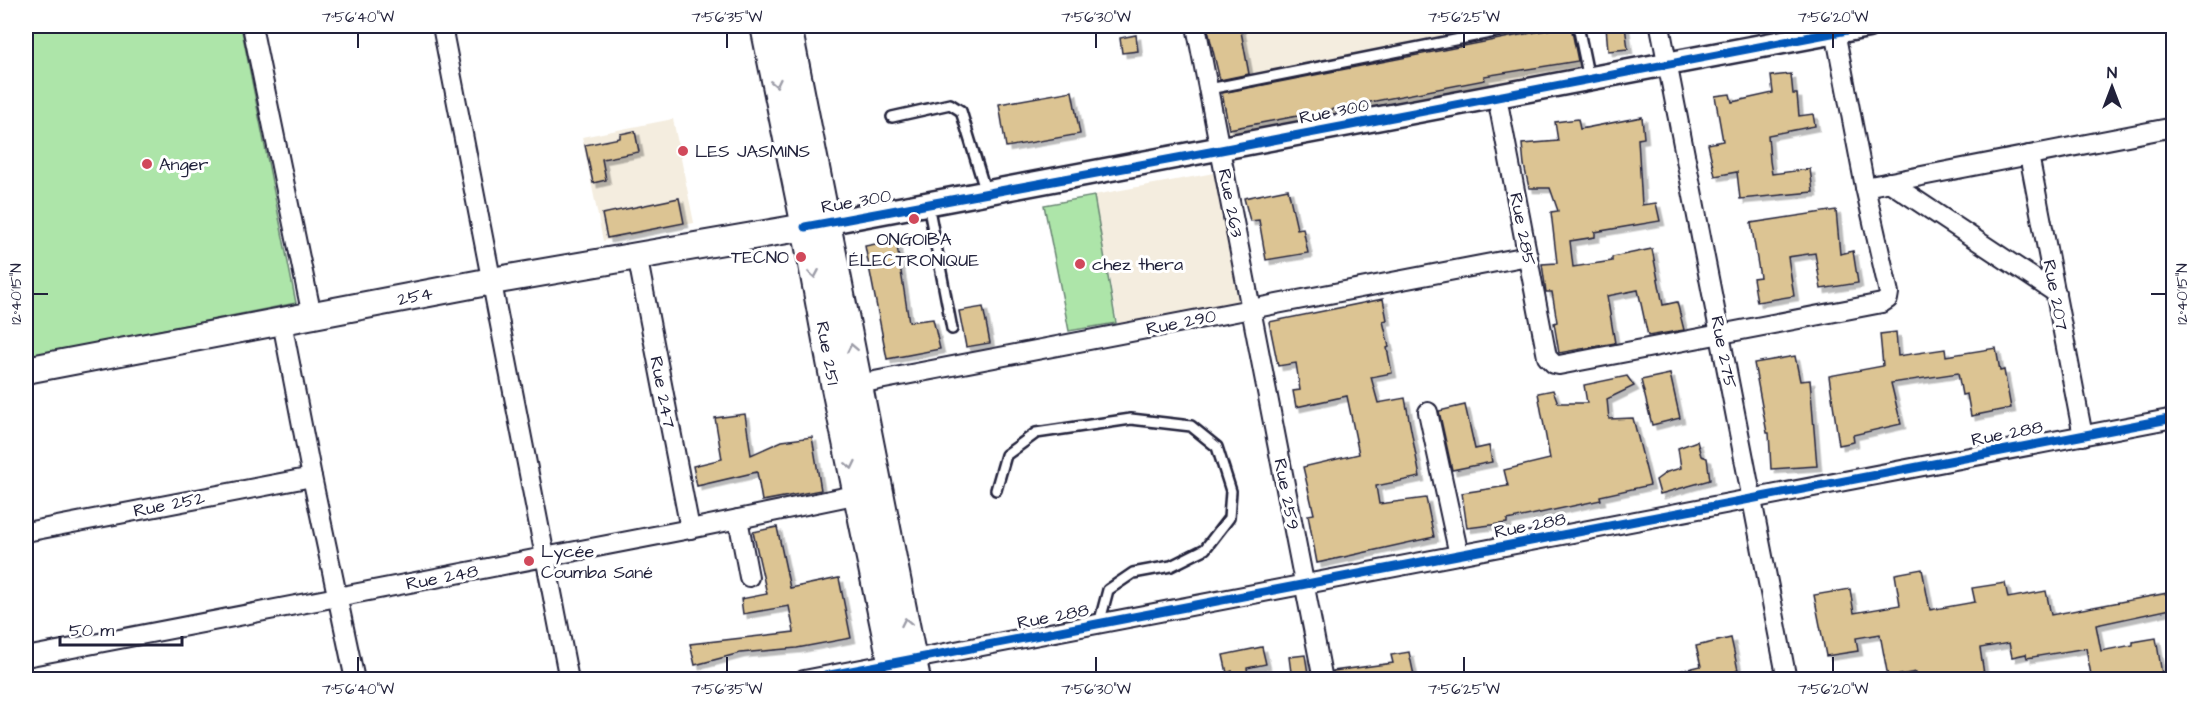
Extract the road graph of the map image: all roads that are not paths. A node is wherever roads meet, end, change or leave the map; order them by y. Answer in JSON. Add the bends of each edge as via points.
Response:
{"nodes":[{"id":1,"x":252,"y":26,"type":"edge"},
{"id":2,"x":442,"y":26,"type":"edge"},
{"id":3,"x":764,"y":26,"type":"edge"},
{"id":4,"x":788,"y":26,"type":"edge"},
{"id":5,"x":1196,"y":26,"type":"edge"},
{"id":6,"x":1525,"y":26,"type":"edge"},
{"id":7,"x":1578,"y":26,"type":"edge"},
{"id":8,"x":1660,"y":26,"type":"edge"},
{"id":9,"x":1868,"y":26,"type":"edge"},
{"id":10,"x":1834,"y":29,"type":"edge"},
{"id":11,"x":1668,"y":64,"type":"junction"},
{"id":12,"x":1588,"y":79,"type":"junction"},
{"id":13,"x":1209,"y":89,"type":"junction"},
{"id":14,"x":1497,"y":97,"type":"junction"},
{"id":15,"x":891,"y":117,"type":"dead end"},
{"id":16,"x":2174,"y":127,"type":"edge"},
{"id":17,"x":1221,"y":150,"type":"junction"},
{"id":18,"x":2029,"y":155,"type":"junction"},
{"id":19,"x":1889,"y":182,"type":"junction"},
{"id":20,"x":1865,"y":187,"type":"junction"},
{"id":21,"x":986,"y":193,"type":"junction"},
{"id":22,"x":928,"y":204,"type":"junction"},
{"id":23,"x":816,"y":225,"type":"junction"},
{"id":24,"x":637,"y":255,"type":"junction"},
{"id":25,"x":1528,"y":256,"type":"junction"},
{"id":26,"x":492,"y":281,"type":"junction"},
{"id":27,"x":2056,"y":293,"type":"junction"},
{"id":28,"x":1251,"y":309,"type":"junction"},
{"id":29,"x":312,"y":316,"type":"junction"},
{"id":30,"x":282,"y":322,"type":"junction"},
{"id":31,"x":952,"y":329,"type":"dead end"},
{"id":32,"x":1720,"y":334,"type":"junction"},
{"id":33,"x":26,"y":370,"type":"edge"},
{"id":34,"x":847,"y":386,"type":"junction"},
{"id":35,"x":1428,"y":412,"type":"dead end"},
{"id":36,"x":2174,"y":418,"type":"edge"},
{"id":37,"x":2084,"y":436,"type":"junction"},
{"id":38,"x":312,"y":477,"type":"junction"},
{"id":39,"x":996,"y":490,"type":"dead end"},
{"id":40,"x":869,"y":492,"type":"junction"},
{"id":41,"x":1752,"y":499,"type":"junction"},
{"id":42,"x":738,"y":519,"type":"junction"},
{"id":43,"x":690,"y":529,"type":"junction"},
{"id":44,"x":26,"y":532,"type":"edge"},
{"id":45,"x":1460,"y":555,"type":"junction"},
{"id":46,"x":546,"y":557,"type":"junction"},
{"id":47,"x":749,"y":577,"type":"dead end"},
{"id":48,"x":1305,"y":585,"type":"junction"},
{"id":49,"x":338,"y":597,"type":"junction"},
{"id":50,"x":1099,"y":624,"type":"junction"},
{"id":51,"x":26,"y":657,"type":"edge"},
{"id":52,"x":904,"y":670,"type":"edge"},
{"id":53,"x":355,"y":680,"type":"edge"},
{"id":54,"x":569,"y":680,"type":"edge"},
{"id":55,"x":804,"y":680,"type":"edge"},
{"id":56,"x":1323,"y":680,"type":"edge"},
{"id":57,"x":1787,"y":680,"type":"edge"}],
"edges":[{"from":1,"to":29,"type":"street"},
{"from":2,"to":26,"type":"street"},
{"from":3,"to":23,"type":"main road","name":"Rue 251","one_way":true},
{"from":4,"to":23,"type":"main road","name":"Rue 251"},
{"from":5,"to":13,"type":"street","name":"Rue 263"},
{"from":6,"to":13,"type":"lane"},
{"from":7,"to":12,"type":"lane"},
{"from":8,"to":11,"type":"street","name":"Rue 275"},
{"from":9,"to":10,"type":"street","name":"Rue 300"},
{"from":10,"to":11,"type":"street","name":"Rue 300"},
{"from":10,"to":20,"type":"street"},
{"from":11,"to":12,"type":"street","name":"Rue 300"},
{"from":11,"to":32,"type":"street","name":"Rue 275"},
{"from":12,"to":14,"type":"street","name":"Rue 300"},
{"from":13,"to":17,"type":"street","name":"Rue 263"},
{"from":14,"to":17,"type":"street","name":"Rue 300"},
{"from":14,"to":25,"type":"street","name":"Rue 285"},
{"from":15,"to":21,"type":"lane","via":[[950,104],[961,111]]},
{"from":16,"to":18,"type":"street"},
{"from":17,"to":21,"type":"street","name":"Rue 300"},
{"from":17,"to":28,"type":"street","name":"Rue 263"},
{"from":18,"to":19,"type":"street"},
{"from":18,"to":27,"type":"street","name":"Rue 207"},
{"from":19,"to":20,"type":"street"},
{"from":19,"to":27,"type":"street"},
{"from":20,"to":32,"type":"street","via":[[1887,299]]},
{"from":21,"to":22,"type":"street","name":"Rue 300"},
{"from":22,"to":23,"type":"street","name":"Rue 300"},
{"from":22,"to":31,"type":"lane"},
{"from":23,"to":24,"type":"main road","name":"254"},
{"from":23,"to":34,"type":"main road","name":"Rue 251"},
{"from":24,"to":26,"type":"main road","name":"254"},
{"from":24,"to":43,"type":"street","name":"Rue 247"},
{"from":25,"to":28,"type":"street","name":"Rue 290"},
{"from":25,"to":32,"type":"street","name":"Rue 285","via":[[1550,361],[1558,365]]},
{"from":26,"to":29,"type":"main road","name":"254"},
{"from":26,"to":46,"type":"street"},
{"from":27,"to":37,"type":"street","name":"Rue 207"},
{"from":28,"to":34,"type":"street","name":"Rue 290"},
{"from":28,"to":48,"type":"street","name":"Rue 259"},
{"from":29,"to":30,"type":"main road","name":"254"},
{"from":30,"to":33,"type":"main road","name":"254"},
{"from":30,"to":38,"type":"street"},
{"from":32,"to":41,"type":"street","name":"Rue 275"},
{"from":34,"to":40,"type":"main road","name":"Rue 251"},
{"from":35,"to":45,"type":"street"},
{"from":36,"to":37,"type":"street","name":"Rue 288"},
{"from":37,"to":41,"type":"street","name":"Rue 288"},
{"from":38,"to":44,"type":"street","name":"Rue 252"},
{"from":38,"to":49,"type":"street"},
{"from":39,"to":50,"type":"lane","via":[[1006,455],[1036,434],[1131,419],[1191,426],[1217,447],[1231,491],[1229,518],[1204,549],[1171,566],[1133,573],[1108,590]]},
{"from":40,"to":42,"type":"street","name":"Rue 248"},
{"from":40,"to":52,"type":"main road","name":"Rue 251"},
{"from":41,"to":45,"type":"street","name":"Rue 288"},
{"from":41,"to":57,"type":"street","name":"Rue 275"},
{"from":42,"to":43,"type":"street","name":"Rue 248"},
{"from":42,"to":47,"type":"street"},
{"from":43,"to":46,"type":"street","name":"Rue 248"},
{"from":45,"to":48,"type":"street","name":"Rue 288"},
{"from":46,"to":49,"type":"street","name":"Rue 248"},
{"from":46,"to":54,"type":"street"},
{"from":48,"to":50,"type":"street","name":"Rue 288"},
{"from":48,"to":56,"type":"street","name":"Rue 259"},
{"from":49,"to":51,"type":"street","name":"Rue 248"},
{"from":49,"to":53,"type":"street"},
{"from":50,"to":52,"type":"street","name":"Rue 288"},
{"from":52,"to":55,"type":"street","name":"Rue 288"}]}
